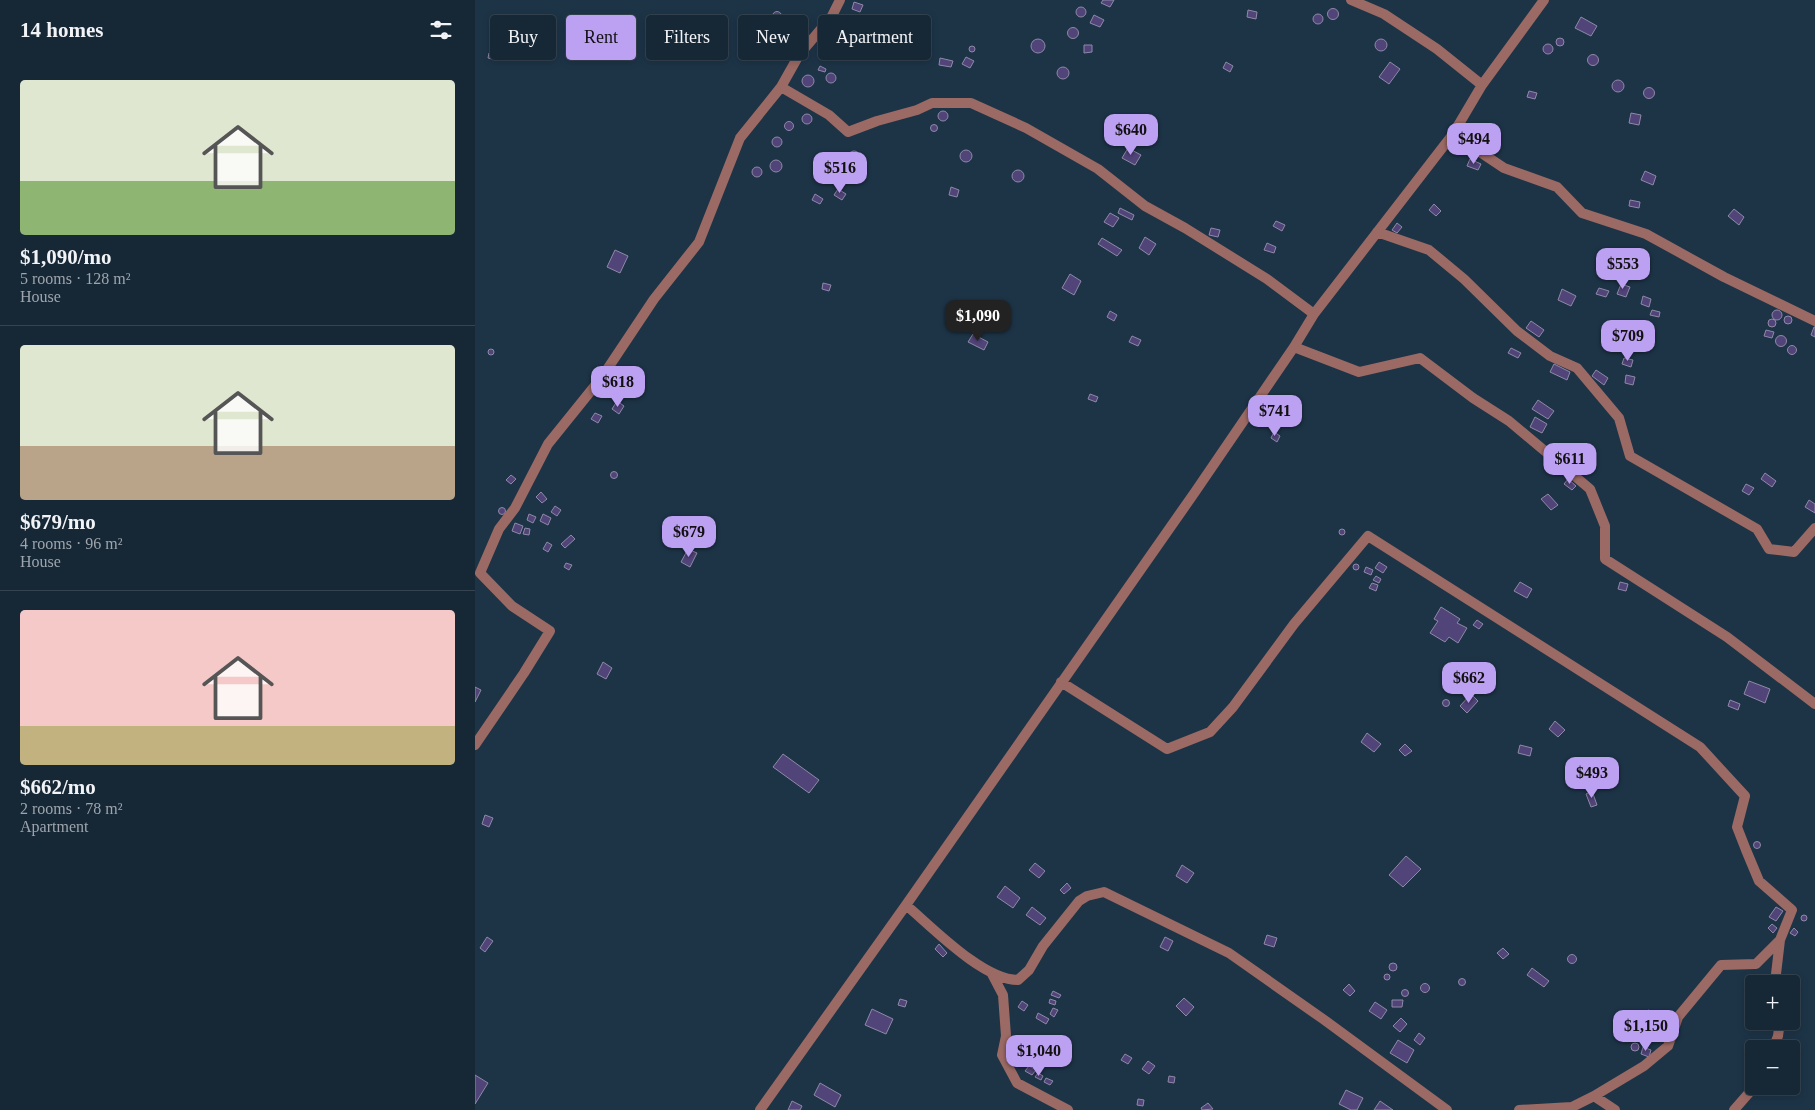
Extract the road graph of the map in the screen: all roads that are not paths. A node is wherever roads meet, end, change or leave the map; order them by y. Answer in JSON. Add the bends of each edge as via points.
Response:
{"nodes":[{"id":1,"x":840,"y":0,"type":"edge"},
{"id":2,"x":1351,"y":0,"type":"edge"},
{"id":3,"x":1544,"y":0,"type":"edge"},
{"id":4,"x":1482,"y":85,"type":"junction"},
{"id":5,"x":781,"y":87,"type":"junction"},
{"id":6,"x":1453,"y":134,"type":"junction"},
{"id":7,"x":1377,"y":232,"type":"junction"},
{"id":8,"x":1314,"y":314,"type":"junction"},
{"id":9,"x":1815,"y":321,"type":"edge"},
{"id":10,"x":1294,"y":347,"type":"junction"},
{"id":11,"x":1815,"y":528,"type":"edge"},
{"id":12,"x":1061,"y":682,"type":"junction"},
{"id":13,"x":1815,"y":704,"type":"edge"},
{"id":14,"x":475,"y":745,"type":"edge"},
{"id":15,"x":906,"y":905,"type":"junction"},
{"id":16,"x":1781,"y":940,"type":"junction"},
{"id":17,"x":992,"y":974,"type":"junction"},
{"id":18,"x":1776,"y":975,"type":"edge"},
{"id":19,"x":1747,"y":1095,"type":"edge"},
{"id":20,"x":1594,"y":1096,"type":"junction"},
{"id":21,"x":760,"y":1110,"type":"edge"},
{"id":22,"x":1067,"y":1110,"type":"edge"},
{"id":23,"x":1447,"y":1110,"type":"edge"},
{"id":24,"x":1519,"y":1110,"type":"edge"},
{"id":25,"x":1615,"y":1110,"type":"edge"},
{"id":26,"x":1734,"y":1110,"type":"edge"}],
"edges":[{"from":1,"to":5,"type":"street","via":[[832,16],[799,55]]},
{"from":2,"to":4,"type":"street","via":[[1384,14],[1437,49]]},
{"from":3,"to":4,"type":"street"},
{"from":4,"to":6,"type":"street"},
{"from":5,"to":8,"type":"street","via":[[829,116],[848,132],[932,104],[971,103],[1025,128],[1098,169],[1145,206],[1267,279]]},
{"from":5,"to":14,"type":"street","via":[[740,138],[699,242],[654,299],[602,378],[548,444],[515,508],[499,529],[479,573],[512,606],[550,631]]},
{"from":6,"to":7,"type":"street"},
{"from":6,"to":9,"type":"street","via":[[1504,168],[1557,187],[1583,213],[1646,234],[1723,277]]},
{"from":7,"to":8,"type":"street"},
{"from":7,"to":11,"type":"street","via":[[1429,250],[1517,331],[1550,356],[1577,368],[1619,418],[1630,456],[1757,529],[1769,549],[1794,552]]},
{"from":8,"to":10,"type":"street"},
{"from":10,"to":12,"type":"street"},
{"from":10,"to":13,"type":"street","via":[[1359,372],[1420,358],[1509,421],[1590,489],[1605,526],[1605,559],[1727,637]]},
{"from":12,"to":15,"type":"street"},
{"from":12,"to":16,"type":"street","via":[[1167,749],[1210,732],[1368,536],[1700,747],[1745,796],[1737,827],[1759,880],[1792,910]]},
{"from":15,"to":17,"type":"street"},
{"from":15,"to":21,"type":"street"},
{"from":16,"to":18,"type":"street"},
{"from":16,"to":20,"type":"street","via":[[1756,964],[1721,965],[1678,1017],[1668,1046],[1644,1066]]},
{"from":17,"to":22,"type":"street","via":[[1003,995],[1006,1036],[1002,1055],[1017,1083]]},
{"from":17,"to":23,"type":"street","via":[[1018,980],[1029,970],[1043,946],[1079,901],[1104,892],[1229,953]]},
{"from":19,"to":26,"type":"street"},
{"from":20,"to":24,"type":"street","via":[[1572,1107]]},
{"from":20,"to":25,"type":"street"}]}
